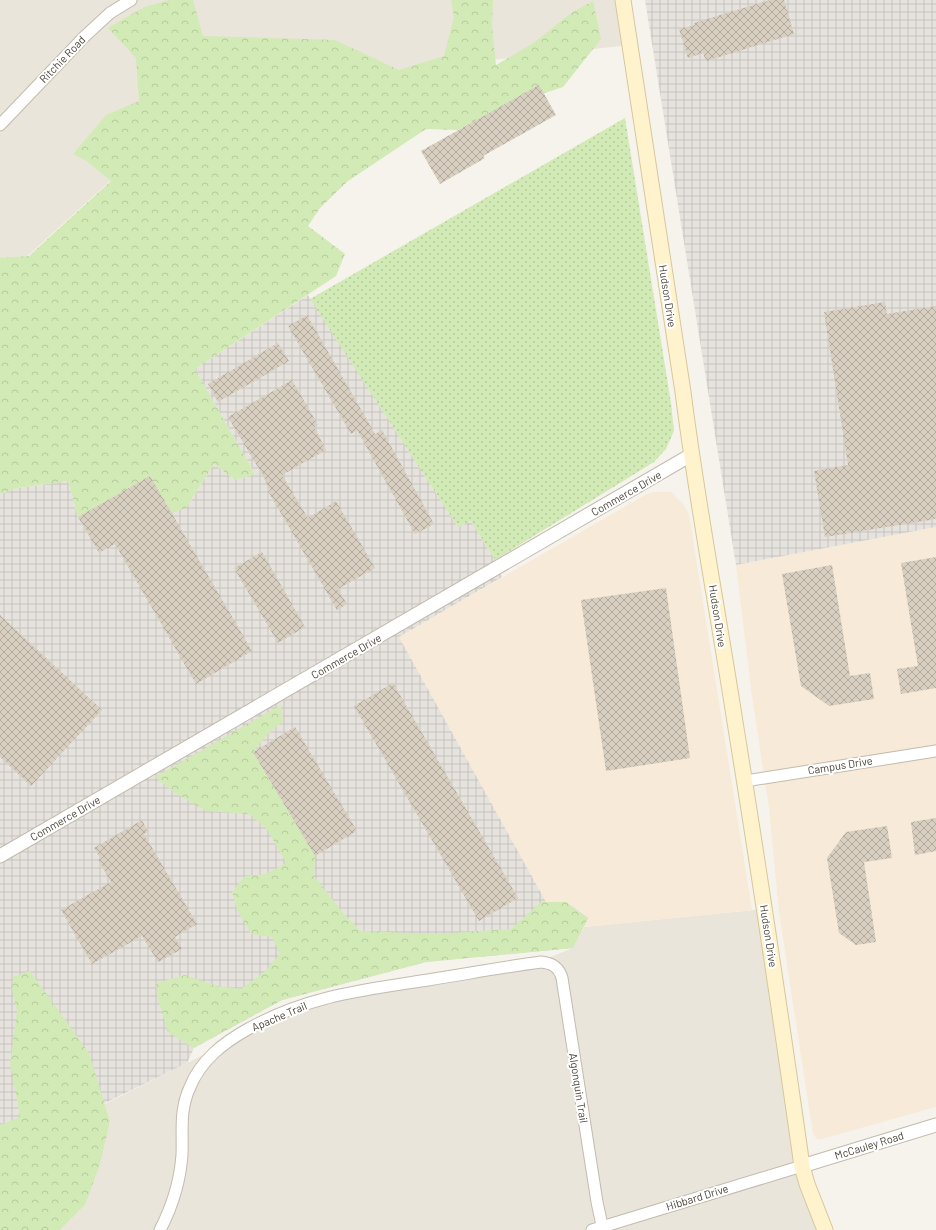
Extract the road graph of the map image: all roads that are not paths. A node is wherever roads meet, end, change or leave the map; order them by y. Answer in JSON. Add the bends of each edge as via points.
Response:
{"nodes":[{"id":1,"x":131,"y":0,"type":"edge"},
{"id":2,"x":623,"y":0,"type":"edge"},
{"id":3,"x":0,"y":125,"type":"edge"},
{"id":4,"x":691,"y":455,"type":"junction"},
{"id":5,"x":936,"y":751,"type":"edge"},
{"id":6,"x":745,"y":781,"type":"junction"},
{"id":7,"x":0,"y":856,"type":"edge"},
{"id":8,"x":538,"y":962,"type":"joint"},
{"id":9,"x":936,"y":1125,"type":"edge"},
{"id":10,"x":802,"y":1166,"type":"junction"},
{"id":11,"x":599,"y":1229,"type":"edge"},
{"id":12,"x":160,"y":1230,"type":"edge"},
{"id":13,"x":824,"y":1230,"type":"edge"}],
"edges":[{"from":1,"to":3,"type":"street","name":"Ritchie Road","via":[[110,13],[84,37]]},
{"from":2,"to":4,"type":"main road","name":"Hudson Drive"},
{"from":4,"to":6,"type":"main road","name":"Hudson Drive"},
{"from":4,"to":7,"type":"street","name":"Commerce Drive"},
{"from":5,"to":6,"type":"street","name":"Campus Drive"},
{"from":6,"to":10,"type":"main road","name":"Hudson Drive"},
{"from":8,"to":11,"type":"street","name":"Algonquin Trail","via":[[548,962],[561,972]]},
{"from":8,"to":12,"type":"street","name":"Apache Trail","via":[[332,996],[289,1009],[230,1039],[202,1066],[185,1099],[178,1181]]},
{"from":9,"to":10,"type":"street","name":"McCauley Road"},
{"from":10,"to":11,"type":"street","name":"Hibbard Drive"},
{"from":10,"to":13,"type":"main road","name":"Hudson Drive"}]}
